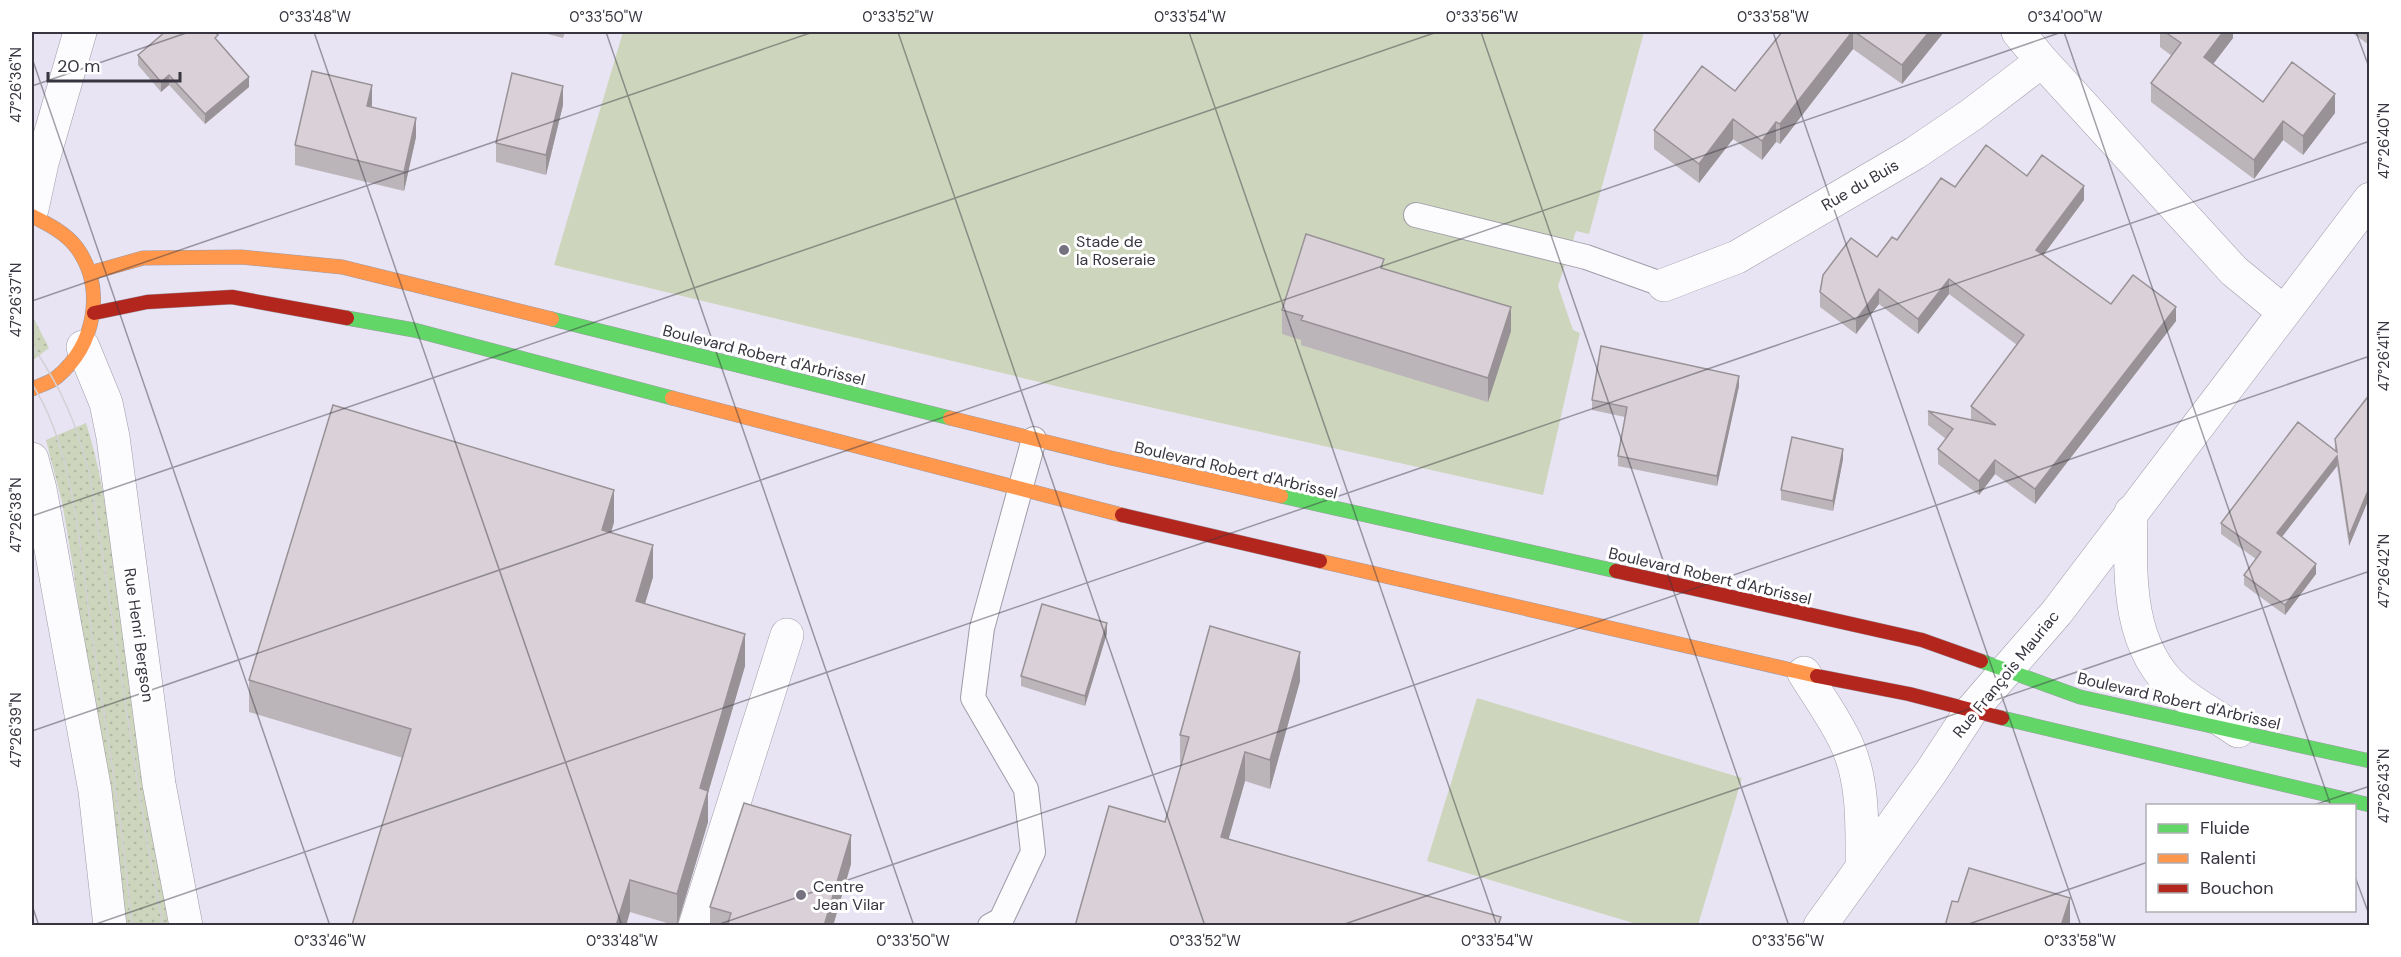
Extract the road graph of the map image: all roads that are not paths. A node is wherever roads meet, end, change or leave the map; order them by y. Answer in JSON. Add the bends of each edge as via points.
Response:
{"nodes":[{"id":1,"x":80,"y":32,"type":"edge"},
{"id":2,"x":2018,"y":32,"type":"edge"},
{"id":3,"x":2042,"y":61,"type":"junction"},
{"id":4,"x":2370,"y":199,"type":"edge"},
{"id":5,"x":32,"y":209,"type":"edge"},
{"id":6,"x":1416,"y":215,"type":"dead end"},
{"id":7,"x":32,"y":216,"type":"edge"},
{"id":8,"x":90,"y":273,"type":"junction"},
{"id":9,"x":1664,"y":285,"type":"joint"},
{"id":10,"x":2284,"y":312,"type":"junction"},
{"id":11,"x":94,"y":313,"type":"junction"},
{"id":12,"x":83,"y":347,"type":"junction"},
{"id":13,"x":32,"y":389,"type":"edge"},
{"id":14,"x":1034,"y":439,"type":"junction"},
{"id":15,"x":32,"y":459,"type":"edge"},
{"id":16,"x":1021,"y":489,"type":"junction"},
{"id":17,"x":2132,"y":512,"type":"junction"},
{"id":18,"x":787,"y":635,"type":"dead end"},
{"id":19,"x":2007,"y":670,"type":"junction"},
{"id":20,"x":1804,"y":673,"type":"junction"},
{"id":21,"x":1971,"y":711,"type":"junction"},
{"id":22,"x":2238,"y":731,"type":"junction"},
{"id":23,"x":2370,"y":761,"type":"edge"},
{"id":24,"x":2370,"y":805,"type":"edge"},
{"id":25,"x":1862,"y":868,"type":"junction"},
{"id":26,"x":110,"y":926,"type":"edge"},
{"id":27,"x":186,"y":926,"type":"edge"},
{"id":28,"x":695,"y":926,"type":"edge"},
{"id":29,"x":990,"y":926,"type":"edge"},
{"id":30,"x":1820,"y":926,"type":"edge"}],
"edges":[{"from":1,"to":5,"type":"street"},
{"from":2,"to":3,"type":"street"},
{"from":3,"to":9,"type":"street","name":"Rue du Buis","via":[[1915,153],[1737,257]]},
{"from":3,"to":10,"type":"street","via":[[2234,271]]},
{"from":4,"to":10,"type":"street","name":"Rue François Mauriac"},
{"from":6,"to":9,"type":"lane","via":[[1586,257]]},
{"from":7,"to":8,"type":"street","via":[[56,228],[77,248]]},
{"from":8,"to":11,"type":"street"},
{"from":8,"to":14,"type":"street","name":"Boulevard Robert d'Arbrissel","via":[[143,258],[240,257],[342,267]]},
{"from":10,"to":17,"type":"street","name":"Rue François Mauriac"},
{"from":11,"to":12,"type":"street"},
{"from":11,"to":16,"type":"street","via":[[147,302],[232,297],[414,330]]},
{"from":12,"to":13,"type":"street","via":[[55,379]]},
{"from":12,"to":27,"type":"street","name":"Rue Henri Bergson","via":[[106,403],[113,437],[159,784]]},
{"from":14,"to":16,"type":"lane"},
{"from":14,"to":19,"type":"street","name":"Boulevard Robert d'Arbrissel","via":[[1922,640]]},
{"from":15,"to":26,"type":"street","via":[[95,791]]},
{"from":16,"to":20,"type":"street"},
{"from":16,"to":29,"type":"lane","via":[[982,628],[973,698],[1026,789],[1033,852],[1000,920]]},
{"from":17,"to":19,"type":"street","name":"Rue François Mauriac","via":[[2057,612]]},
{"from":17,"to":22,"type":"street","via":[[2130,570],[2136,619],[2148,655],[2176,689]]},
{"from":18,"to":28,"type":"street"},
{"from":19,"to":21,"type":"street","name":"Rue François Mauriac"},
{"from":19,"to":22,"type":"street","name":"Boulevard Robert d'Arbrissel","via":[[2080,697]]},
{"from":20,"to":21,"type":"street"},
{"from":20,"to":25,"type":"street","via":[[1847,744],[1856,771]]},
{"from":21,"to":24,"type":"street"},
{"from":21,"to":25,"type":"street","name":"Rue François Mauriac"},
{"from":22,"to":23,"type":"street","name":"Boulevard Robert d'Arbrissel"},
{"from":25,"to":30,"type":"street","name":"Rue François Mauriac"}]}
